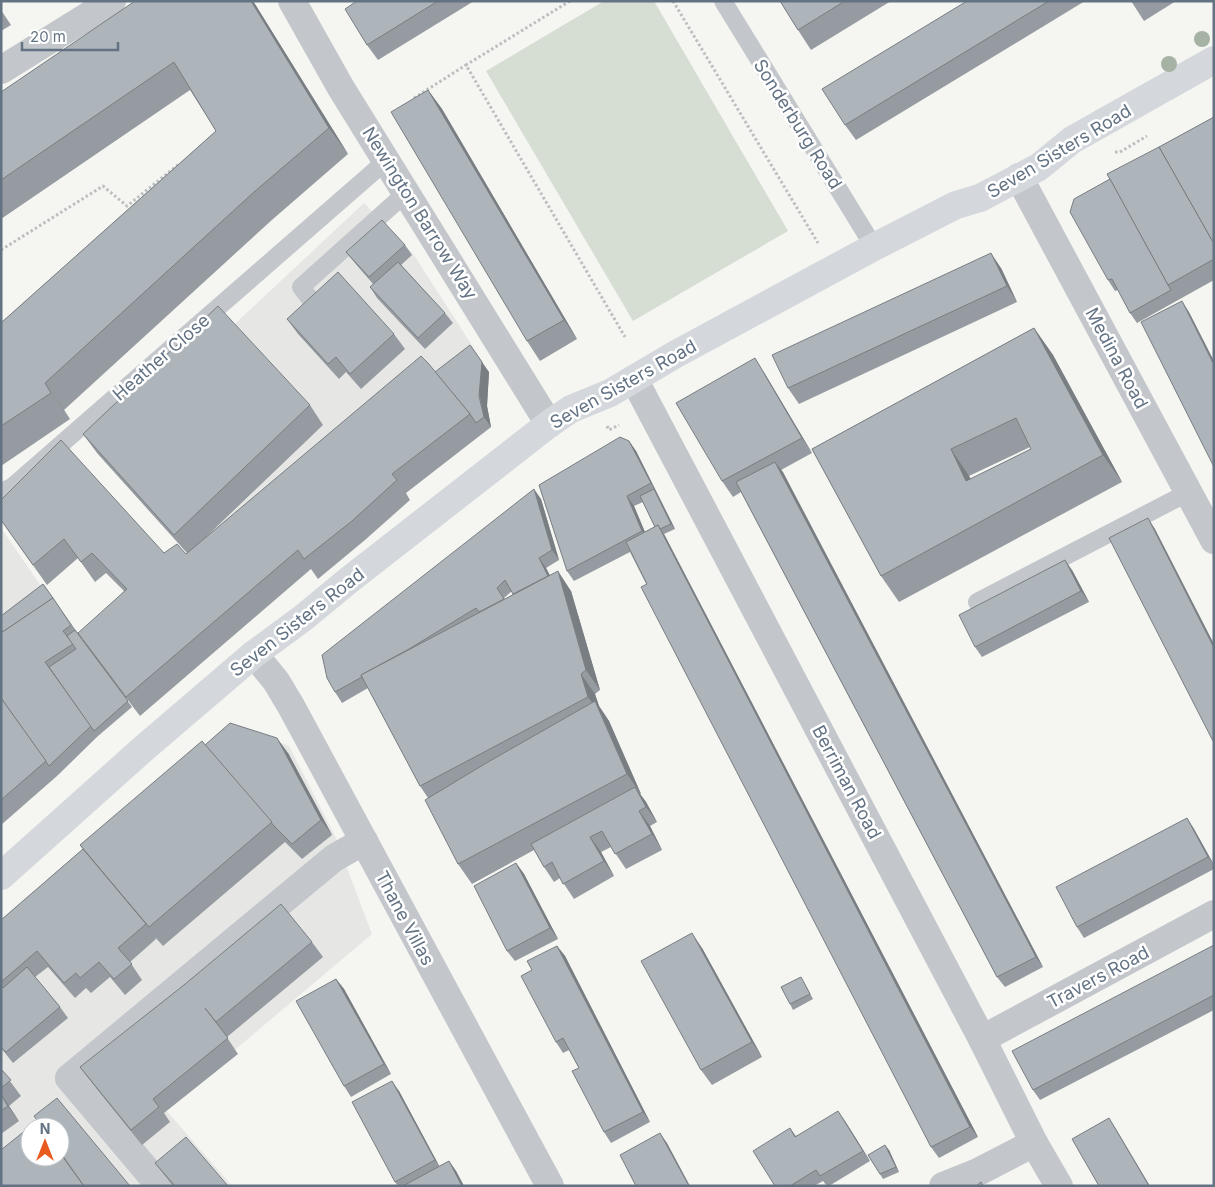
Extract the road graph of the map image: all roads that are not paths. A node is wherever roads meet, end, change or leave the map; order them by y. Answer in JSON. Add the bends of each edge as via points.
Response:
{"nodes":[{"id":1,"x":112,"y":1,"type":"edge"},
{"id":2,"x":292,"y":1,"type":"edge"},
{"id":3,"x":723,"y":1,"type":"edge"},
{"id":4,"x":1214,"y":60,"type":"edge"},
{"id":5,"x":1,"y":70,"type":"edge"},
{"id":6,"x":387,"y":160,"type":"junction"},
{"id":7,"x":1019,"y":177,"type":"junction"},
{"id":8,"x":407,"y":192,"type":"junction"},
{"id":9,"x":874,"y":247,"type":"junction"},
{"id":10,"x":320,"y":312,"type":"edge"},
{"id":11,"x":634,"y":379,"type":"junction"},
{"id":12,"x":550,"y":424,"type":"junction"},
{"id":13,"x":1,"y":492,"type":"edge"},
{"id":14,"x":1189,"y":492,"type":"junction"},
{"id":15,"x":1214,"y":540,"type":"edge"},
{"id":16,"x":977,"y":602,"type":"dead end"},
{"id":17,"x":254,"y":654,"type":"junction"},
{"id":18,"x":364,"y":841,"type":"junction"},
{"id":19,"x":1,"y":876,"type":"edge"},
{"id":20,"x":1214,"y":914,"type":"edge"},
{"id":21,"x":982,"y":1039,"type":"junction"},
{"id":22,"x":1034,"y":1143,"type":"junction"},
{"id":23,"x":160,"y":1186,"type":"edge"},
{"id":24,"x":550,"y":1186,"type":"edge"},
{"id":25,"x":942,"y":1186,"type":"edge"},
{"id":26,"x":1059,"y":1186,"type":"edge"}],
"edges":[{"from":1,"to":5,"type":"street"},
{"from":2,"to":6,"type":"street","name":"Newington Barrow Way","via":[[341,88]]},
{"from":3,"to":9,"type":"lane","name":"Sonderburg Road"},
{"from":4,"to":7,"type":"highway","name":"Seven Sisters Road","via":[[1072,140],[1039,167]]},
{"from":6,"to":8,"type":"street","name":"Newington Barrow Way"},
{"from":6,"to":13,"type":"lane","name":"Heather Close","via":[[12,487]]},
{"from":7,"to":9,"type":"highway","name":"Seven Sisters Road"},
{"from":7,"to":14,"type":"street","name":"Medina Road"},
{"from":8,"to":10,"type":"lane","via":[[301,287]]},
{"from":8,"to":12,"type":"street","name":"Newington Barrow Way"},
{"from":9,"to":11,"type":"highway","name":"Seven Sisters Road"},
{"from":11,"to":12,"type":"highway","name":"Seven Sisters Road","via":[[571,409]]},
{"from":11,"to":21,"type":"street","name":"Berriman Road"},
{"from":12,"to":17,"type":"highway","name":"Seven Sisters Road"},
{"from":14,"to":15,"type":"street","name":"Medina Road"},
{"from":14,"to":16,"type":"lane"},
{"from":17,"to":18,"type":"street","name":"Thane Villas","via":[[291,706]]},
{"from":17,"to":19,"type":"highway","name":"Seven Sisters Road","via":[[143,748]]},
{"from":18,"to":23,"type":"street","via":[[334,858],[69,1078]]},
{"from":18,"to":24,"type":"street","name":"Thane Villas"},
{"from":20,"to":21,"type":"street","name":"Travers Road"},
{"from":21,"to":22,"type":"street","name":"Berriman Road"},
{"from":22,"to":25,"type":"street","via":[[978,1172]]},
{"from":22,"to":26,"type":"street","name":"Berriman Road"}]}
